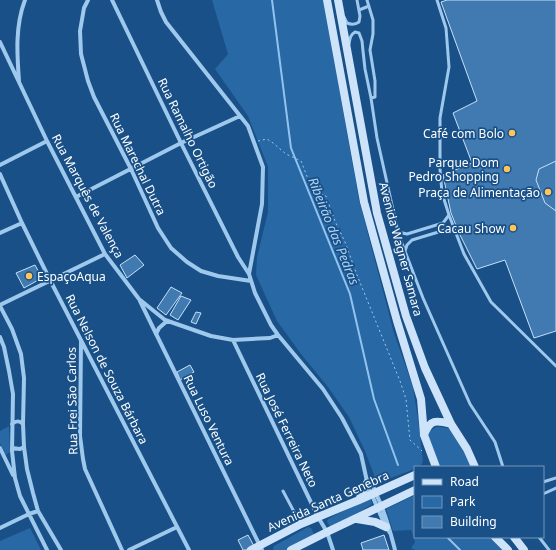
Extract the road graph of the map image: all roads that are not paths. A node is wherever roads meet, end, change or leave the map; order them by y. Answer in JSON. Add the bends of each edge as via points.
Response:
{"nodes":[{"id":1,"x":25,"y":0,"type":"edge"},
{"id":2,"x":88,"y":0,"type":"edge"},
{"id":3,"x":112,"y":0,"type":"edge"},
{"id":4,"x":157,"y":0,"type":"edge"},
{"id":5,"x":327,"y":0,"type":"edge"},
{"id":6,"x":357,"y":0,"type":"edge"},
{"id":7,"x":367,"y":0,"type":"edge"},
{"id":8,"x":437,"y":0,"type":"edge"},
{"id":9,"x":339,"y":2,"type":"edge"},
{"id":10,"x":369,"y":6,"type":"junction"},
{"id":11,"x":359,"y":10,"type":"junction"},
{"id":12,"x":0,"y":42,"type":"edge"},
{"id":13,"x":348,"y":53,"type":"junction"},
{"id":14,"x":19,"y":83,"type":"junction"},
{"id":15,"x":371,"y":98,"type":"junction"},
{"id":16,"x":240,"y":116,"type":"junction"},
{"id":17,"x":47,"y":141,"type":"junction"},
{"id":18,"x":181,"y":143,"type":"junction"},
{"id":19,"x":0,"y":165,"type":"edge"},
{"id":20,"x":131,"y":169,"type":"junction"},
{"id":21,"x":0,"y":174,"type":"edge"},
{"id":22,"x":76,"y":197,"type":"junction"},
{"id":23,"x":449,"y":215,"type":"junction"},
{"id":24,"x":22,"y":223,"type":"junction"},
{"id":25,"x":398,"y":232,"type":"junction"},
{"id":26,"x":455,"y":232,"type":"junction"},
{"id":27,"x":0,"y":233,"type":"edge"},
{"id":28,"x":405,"y":251,"type":"junction"},
{"id":29,"x":105,"y":254,"type":"junction"},
{"id":30,"x":249,"y":274,"type":"junction"},
{"id":31,"x":50,"y":280,"type":"junction"},
{"id":32,"x":251,"y":281,"type":"junction"},
{"id":33,"x":139,"y":299,"type":"junction"},
{"id":34,"x":0,"y":306,"type":"edge"},
{"id":35,"x":167,"y":321,"type":"junction"},
{"id":36,"x":156,"y":334,"type":"junction"},
{"id":37,"x":278,"y":335,"type":"junction"},
{"id":38,"x":0,"y":337,"type":"edge"},
{"id":39,"x":81,"y":340,"type":"junction"},
{"id":40,"x":233,"y":340,"type":"junction"},
{"id":41,"x":556,"y":366,"type":"edge"},
{"id":42,"x":12,"y":424,"type":"junction"},
{"id":43,"x":23,"y":424,"type":"junction"},
{"id":44,"x":451,"y":424,"type":"junction"},
{"id":45,"x":424,"y":434,"type":"junction"},
{"id":46,"x":24,"y":447,"type":"junction"},
{"id":47,"x":0,"y":448,"type":"edge"},
{"id":48,"x":12,"y":448,"type":"junction"},
{"id":49,"x":434,"y":466,"type":"edge"},
{"id":50,"x":475,"y":466,"type":"edge"},
{"id":51,"x":503,"y":466,"type":"edge"},
{"id":52,"x":414,"y":475,"type":"edge"},
{"id":53,"x":15,"y":478,"type":"junction"},
{"id":54,"x":556,"y":478,"type":"edge"},
{"id":55,"x":367,"y":481,"type":"junction"},
{"id":56,"x":544,"y":482,"type":"edge"},
{"id":57,"x":556,"y":488,"type":"edge"},
{"id":58,"x":414,"y":490,"type":"edge"},
{"id":59,"x":283,"y":491,"type":"dead end"},
{"id":60,"x":374,"y":494,"type":"junction"},
{"id":61,"x":544,"y":494,"type":"edge"},
{"id":62,"x":359,"y":500,"type":"junction"},
{"id":63,"x":380,"y":507,"type":"junction"},
{"id":64,"x":38,"y":511,"type":"junction"},
{"id":65,"x":29,"y":514,"type":"junction"},
{"id":66,"x":318,"y":517,"type":"junction"},
{"id":67,"x":356,"y":518,"type":"junction"},
{"id":68,"x":301,"y":524,"type":"junction"},
{"id":69,"x":177,"y":527,"type":"junction"},
{"id":70,"x":0,"y":528,"type":"edge"},
{"id":71,"x":388,"y":530,"type":"junction"},
{"id":72,"x":327,"y":532,"type":"junction"},
{"id":73,"x":496,"y":538,"type":"edge"},
{"id":74,"x":515,"y":538,"type":"edge"},
{"id":75,"x":540,"y":538,"type":"edge"},
{"id":76,"x":261,"y":548,"type":"edge"},
{"id":77,"x":47,"y":550,"type":"edge"},
{"id":78,"x":60,"y":550,"type":"edge"},
{"id":79,"x":122,"y":550,"type":"edge"},
{"id":80,"x":129,"y":550,"type":"edge"},
{"id":81,"x":189,"y":550,"type":"edge"},
{"id":82,"x":251,"y":550,"type":"edge"},
{"id":83,"x":291,"y":550,"type":"edge"},
{"id":84,"x":333,"y":550,"type":"edge"},
{"id":85,"x":395,"y":550,"type":"edge"},
{"id":86,"x":508,"y":550,"type":"edge"},
{"id":87,"x":524,"y":550,"type":"edge"},
{"id":88,"x":549,"y":550,"type":"edge"}],
"edges":[{"from":1,"to":14,"type":"street","name":"Rua Marquês de Valença","via":[[18,29]]},
{"from":2,"to":20,"type":"street","name":"Rua Marechal Dutra","via":[[80,31],[81,54],[94,97]]},
{"from":3,"to":18,"type":"street","name":"Rua Ramalho Ortigão"},
{"from":4,"to":16,"type":"street","via":[[166,22]]},
{"from":5,"to":45,"type":"main road","name":"Avenida Wagner Samara","via":[[364,202],[396,321],[421,398]]},
{"from":6,"to":11,"type":"lane"},
{"from":7,"to":10,"type":"lane"},
{"from":8,"to":23,"type":"lane","via":[[446,28],[449,67],[440,115],[440,168],[442,194]]},
{"from":9,"to":11,"type":"lane","via":[[347,23],[359,22]]},
{"from":9,"to":13,"type":"main road","name":"Avenida Wagner Samara"},
{"from":10,"to":11,"type":"lane"},
{"from":10,"to":15,"type":"lane","via":[[373,20],[370,50],[375,80],[375,97]]},
{"from":12,"to":14,"type":"street"},
{"from":13,"to":15,"type":"lane","via":[[352,34],[360,33]]},
{"from":13,"to":44,"type":"main road","name":"Avenida Wagner Samara","via":[[381,228],[406,316],[425,368]]},
{"from":14,"to":17,"type":"street","name":"Rua Marquês de Valença"},
{"from":15,"to":25,"type":"lane","via":[[377,138]]},
{"from":16,"to":18,"type":"street"},
{"from":16,"to":30,"type":"street","via":[[248,126],[263,168],[262,204]]},
{"from":17,"to":19,"type":"street"},
{"from":17,"to":22,"type":"street","name":"Rua Marquês de Valença"},
{"from":18,"to":20,"type":"street"},
{"from":18,"to":30,"type":"street","name":"Rua Ramalho Ortigão"},
{"from":20,"to":22,"type":"street"},
{"from":20,"to":32,"type":"street","name":"Rua Marechal Dutra","via":[[170,248],[201,271]]},
{"from":21,"to":24,"type":"street","name":"Rua Nelson de Souza Bárbara"},
{"from":22,"to":29,"type":"street","name":"Rua Marquês de Valença"},
{"from":23,"to":25,"type":"lane","via":[[443,223],[407,234]]},
{"from":23,"to":26,"type":"lane"},
{"from":24,"to":27,"type":"street"},
{"from":24,"to":31,"type":"street","name":"Rua Nelson de Souza Bárbara"},
{"from":25,"to":28,"type":"lane"},
{"from":26,"to":28,"type":"lane","via":[[444,230],[412,240]]},
{"from":26,"to":41,"type":"lane","via":[[464,254],[491,302]]},
{"from":28,"to":51,"type":"lane","via":[[470,404],[495,442]]},
{"from":29,"to":31,"type":"street"},
{"from":29,"to":33,"type":"street","name":"Rua Marquês de Valença"},
{"from":30,"to":32,"type":"street"},
{"from":31,"to":34,"type":"street"},
{"from":31,"to":39,"type":"street","name":"Rua Nelson de Souza Bárbara"},
{"from":32,"to":37,"type":"street"},
{"from":33,"to":35,"type":"street","name":"Rua Marquês de Valença"},
{"from":33,"to":36,"type":"street","name":"Rua Luso Ventura"},
{"from":34,"to":43,"type":"street","via":[[21,354],[24,378]]},
{"from":35,"to":36,"type":"street"},
{"from":35,"to":40,"type":"street","name":"Rua Marquês de Valença","via":[[211,336]]},
{"from":36,"to":76,"type":"street","name":"Rua Luso Ventura"},
{"from":37,"to":40,"type":"street","name":"Rua Marquês de Valença","via":[[270,338]]},
{"from":37,"to":55,"type":"street","via":[[323,389],[342,418],[361,454]]},
{"from":38,"to":42,"type":"street","via":[[10,371],[13,394]]},
{"from":39,"to":69,"type":"street","name":"Rua Nelson de Souza Bárbara"},
{"from":39,"to":79,"type":"street","name":"Rua Frei São Carlos","via":[[80,436],[83,459],[85,469]]},
{"from":40,"to":66,"type":"street","name":"Rua José Ferreira Neto"},
{"from":42,"to":43,"type":"street","via":[[19,421]]},
{"from":42,"to":48,"type":"street"},
{"from":43,"to":46,"type":"street"},
{"from":44,"to":45,"type":"main road","via":[[433,422]]},
{"from":44,"to":50,"type":"main road","name":"Avenida Wagner Samara"},
{"from":45,"to":49,"type":"main road","name":"Avenida Wagner Samara"},
{"from":46,"to":48,"type":"street"},
{"from":46,"to":64,"type":"street"},
{"from":47,"to":53,"type":"street"},
{"from":48,"to":53,"type":"street"},
{"from":52,"to":60,"type":"main road","name":"Avenida Santa Genebra"},
{"from":53,"to":65,"type":"street"},
{"from":54,"to":56,"type":"lane"},
{"from":55,"to":60,"type":"street"},
{"from":55,"to":62,"type":"main road"},
{"from":57,"to":61,"type":"lane"},
{"from":58,"to":63,"type":"main road"},
{"from":59,"to":68,"type":"lane"},
{"from":60,"to":62,"type":"main road","name":"Avenida Santa Genebra"},
{"from":60,"to":63,"type":"street"},
{"from":62,"to":66,"type":"main road","name":"Avenida Santa Genebra"},
{"from":63,"to":67,"type":"main road"},
{"from":63,"to":71,"type":"street"},
{"from":63,"to":71,"type":"street","via":[[388,521]]},
{"from":64,"to":65,"type":"street"},
{"from":64,"to":78,"type":"street"},
{"from":65,"to":70,"type":"street"},
{"from":65,"to":77,"type":"street"},
{"from":66,"to":68,"type":"main road","name":"Avenida Santa Genebra"},
{"from":66,"to":72,"type":"street","name":"Rua José Ferreira Neto"},
{"from":67,"to":71,"type":"main road","via":[[375,522]]},
{"from":67,"to":72,"type":"main road"},
{"from":68,"to":76,"type":"main road","name":"Avenida Santa Genebra"},
{"from":69,"to":80,"type":"street"},
{"from":69,"to":81,"type":"street","name":"Rua Nelson de Souza Bárbara"},
{"from":71,"to":85,"type":"street"},
{"from":72,"to":83,"type":"main road"},
{"from":72,"to":84,"type":"street","name":"Rua José Ferreira Neto"},
{"from":73,"to":86,"type":"main road"},
{"from":74,"to":87,"type":"main road"},
{"from":75,"to":88,"type":"lane"},
{"from":76,"to":82,"type":"main road","name":"Avenida Santa Genebra"}]}
